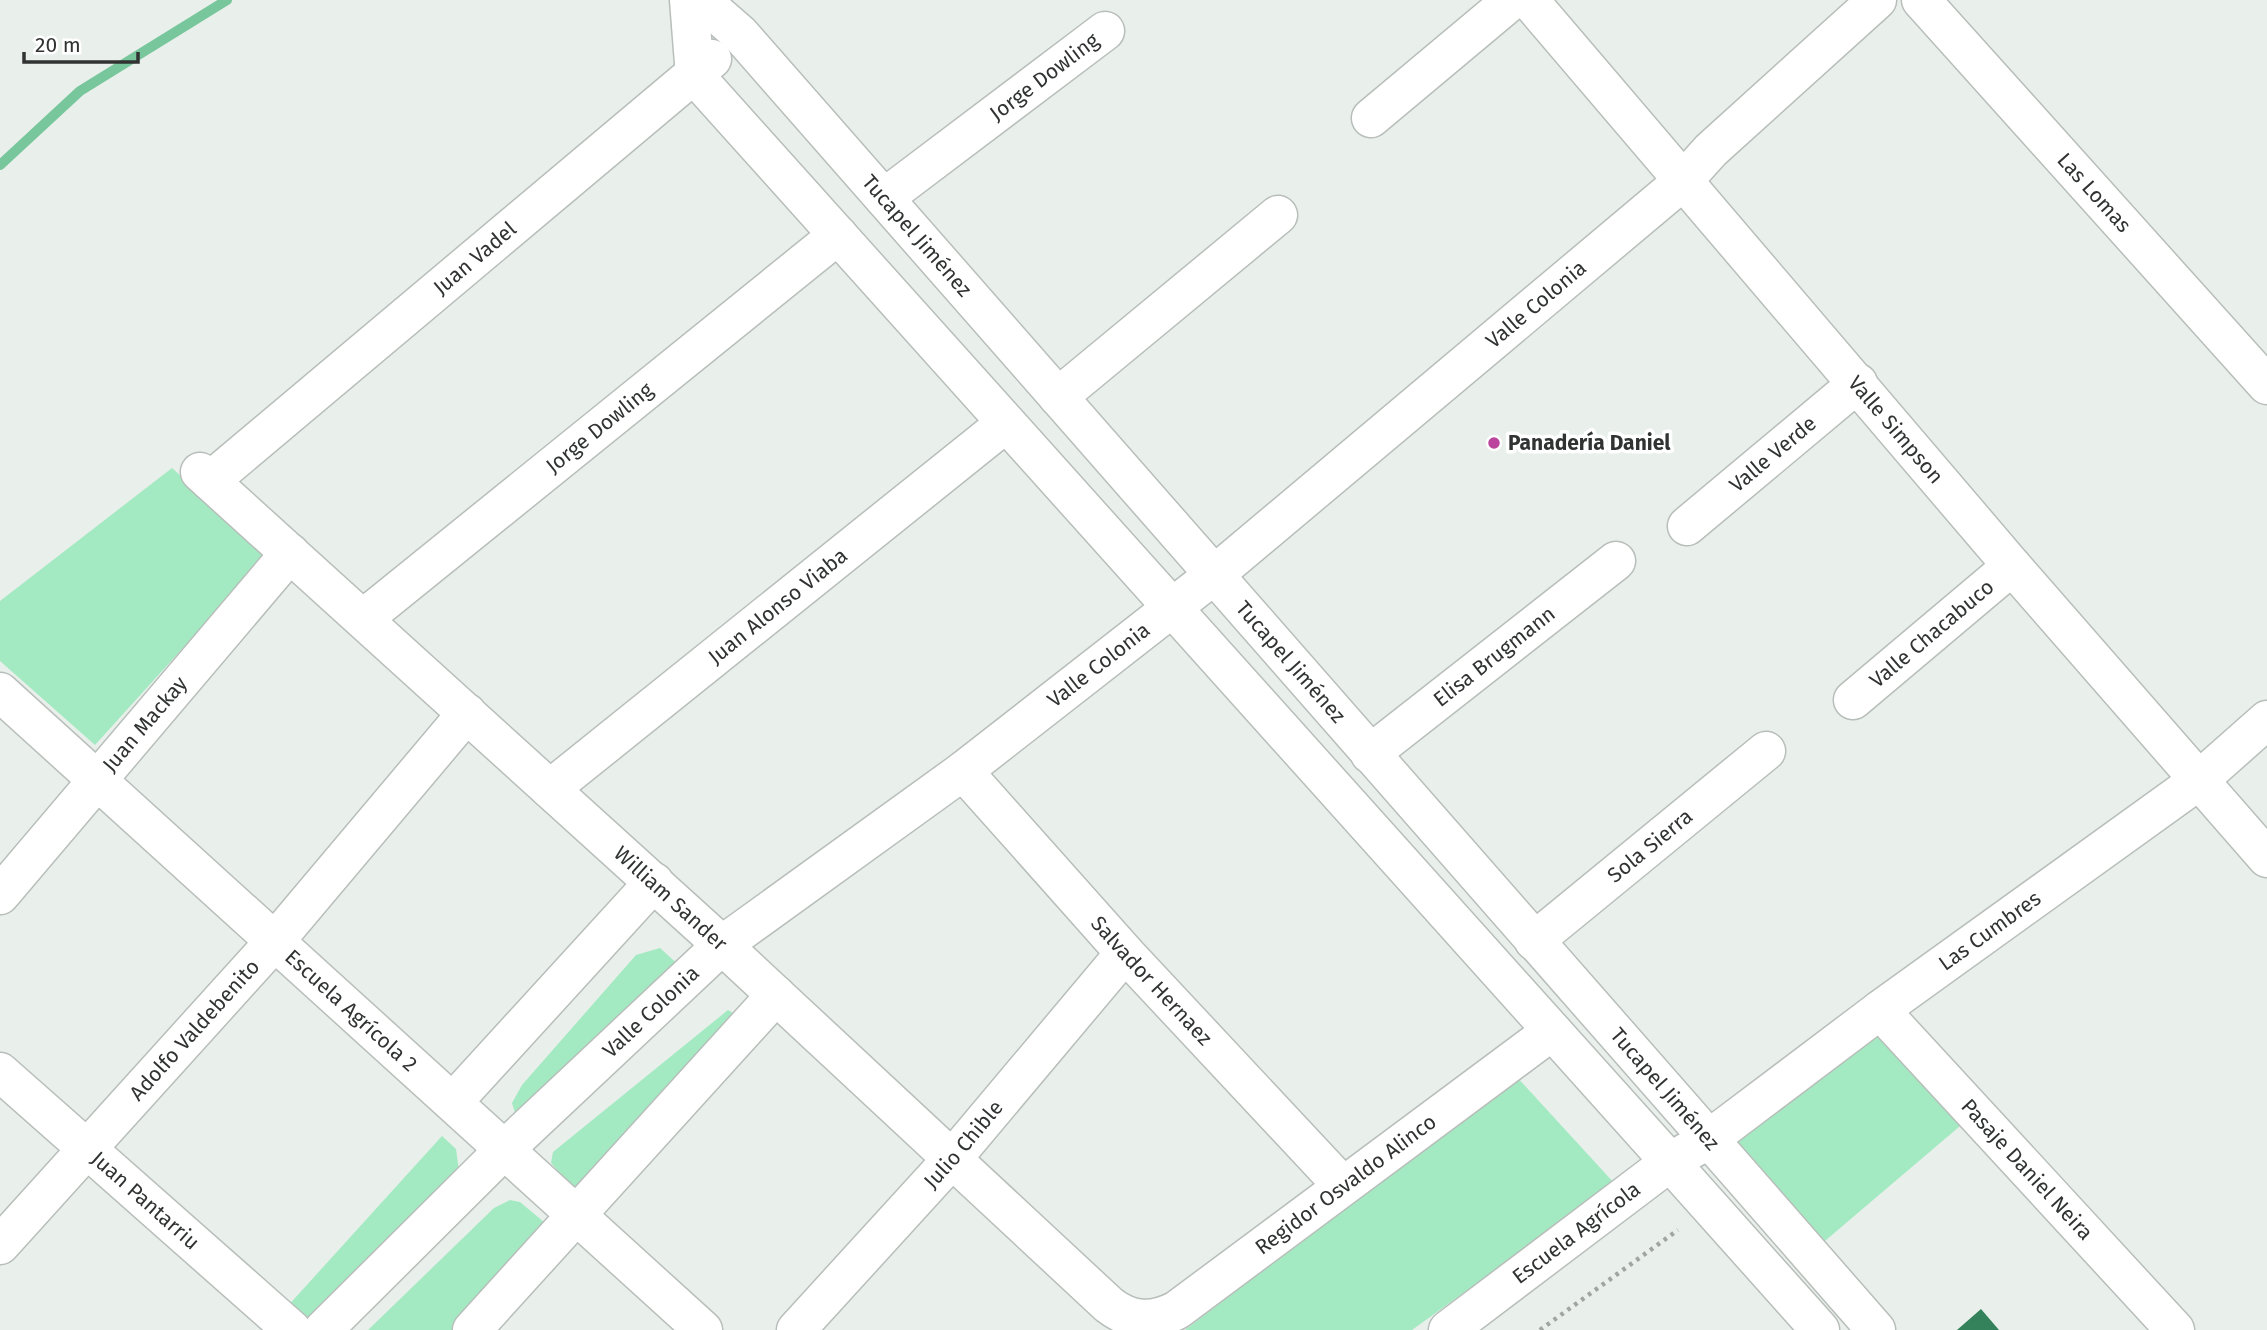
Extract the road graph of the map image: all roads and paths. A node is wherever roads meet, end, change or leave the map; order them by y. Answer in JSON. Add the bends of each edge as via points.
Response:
{"nodes":[{"id":1,"x":689,"y":0,"type":"edge"},
{"id":2,"x":701,"y":0,"type":"edge"},
{"id":3,"x":1512,"y":0,"type":"edge"},
{"id":4,"x":1529,"y":0,"type":"edge"},
{"id":5,"x":1877,"y":0,"type":"edge"},
{"id":6,"x":1920,"y":0,"type":"edge"},
{"id":7,"x":1105,"y":31,"type":"dead end"},
{"id":8,"x":740,"y":34,"type":"junction"},
{"id":9,"x":695,"y":76,"type":"junction"},
{"id":10,"x":1371,"y":118,"type":"dead end"},
{"id":11,"x":1683,"y":181,"type":"junction"},
{"id":12,"x":884,"y":198,"type":"junction"},
{"id":13,"x":1279,"y":215,"type":"dead end"},
{"id":14,"x":838,"y":235,"type":"junction"},
{"id":15,"x":1858,"y":383,"type":"junction"},
{"id":16,"x":2267,"y":385,"type":"edge"},
{"id":17,"x":1058,"y":397,"type":"junction"},
{"id":18,"x":1006,"y":422,"type":"junction"},
{"id":19,"x":205,"y":476,"type":"joint"},
{"id":20,"x":1688,"y":526,"type":"dead end"},
{"id":21,"x":290,"y":553,"type":"junction"},
{"id":22,"x":1616,"y":561,"type":"dead end"},
{"id":23,"x":2012,"y":566,"type":"junction"},
{"id":24,"x":1214,"y":575,"type":"junction"},
{"id":25,"x":1171,"y":606,"type":"junction"},
{"id":26,"x":363,"y":619,"type":"junction"},
{"id":27,"x":0,"y":692,"type":"edge"},
{"id":28,"x":1853,"y":700,"type":"dead end"},
{"id":29,"x":467,"y":713,"type":"junction"},
{"id":30,"x":2267,"y":720,"type":"edge"},
{"id":31,"x":1766,"y":751,"type":"dead end"},
{"id":32,"x":1370,"y":754,"type":"junction"},
{"id":33,"x":964,"y":771,"type":"junction"},
{"id":34,"x":97,"y":780,"type":"junction"},
{"id":35,"x":2198,"y":781,"type":"junction"},
{"id":36,"x":550,"y":789,"type":"junction"},
{"id":37,"x":2267,"y":858,"type":"edge"},
{"id":38,"x":654,"y":882,"type":"junction"},
{"id":39,"x":0,"y":895,"type":"edge"},
{"id":40,"x":275,"y":941,"type":"junction"},
{"id":41,"x":1534,"y":941,"type":"junction"},
{"id":42,"x":722,"y":944,"type":"junction"},
{"id":43,"x":1125,"y":953,"type":"junction"},
{"id":44,"x":776,"y":995,"type":"junction"},
{"id":45,"x":1880,"y":1010,"type":"junction"},
{"id":46,"x":1552,"y":1031,"type":"junction"},
{"id":47,"x":0,"y":1072,"type":"edge"},
{"id":48,"x":453,"y":1102,"type":"junction"},
{"id":49,"x":1709,"y":1139,"type":"junction"},
{"id":50,"x":86,"y":1149,"type":"junction"},
{"id":51,"x":505,"y":1149,"type":"junction"},
{"id":52,"x":953,"y":1159,"type":"junction"},
{"id":53,"x":1670,"y":1162,"type":"junction"},
{"id":54,"x":1342,"y":1185,"type":"junction"},
{"id":55,"x":1710,"y":1206,"type":"junction"},
{"id":56,"x":577,"y":1214,"type":"junction"},
{"id":57,"x":0,"y":1245,"type":"edge"},
{"id":58,"x":1140,"y":1325,"type":"edge"},
{"id":59,"x":292,"y":1330,"type":"edge"},
{"id":60,"x":323,"y":1330,"type":"edge"},
{"id":61,"x":472,"y":1330,"type":"edge"},
{"id":62,"x":703,"y":1330,"type":"edge"},
{"id":63,"x":796,"y":1330,"type":"edge"},
{"id":64,"x":1448,"y":1330,"type":"edge"},
{"id":65,"x":1540,"y":1330,"type":"edge"},
{"id":66,"x":1821,"y":1330,"type":"edge"},
{"id":67,"x":1876,"y":1330,"type":"edge"},
{"id":68,"x":2175,"y":1330,"type":"edge"}],
"edges":[{"from":1,"to":9,"type":"street"},
{"from":2,"to":8,"type":"street","name":"Tucapel Jiménez"},
{"from":3,"to":10,"type":"street"},
{"from":4,"to":11,"type":"street","name":"Valle Simpson"},
{"from":5,"to":11,"type":"street","name":"Valle Colonia","via":[[1711,150]]},
{"from":6,"to":16,"type":"street","name":"Las Lomas"},
{"from":7,"to":12,"type":"street","name":"Jorge Dowling"},
{"from":8,"to":9,"type":"street","name":"Juan Vadel"},
{"from":8,"to":12,"type":"street","name":"Tucapel Jiménez"},
{"from":9,"to":14,"type":"street","name":"Tucapel Jiménez"},
{"from":9,"to":19,"type":"street","name":"Juan Vadel"},
{"from":11,"to":15,"type":"street","name":"Valle Simpson"},
{"from":11,"to":24,"type":"street","name":"Valle Colonia"},
{"from":12,"to":17,"type":"street","name":"Tucapel Jiménez"},
{"from":13,"to":17,"type":"street"},
{"from":14,"to":18,"type":"street","name":"Tucapel Jiménez"},
{"from":14,"to":26,"type":"street","name":"Jorge Dowling"},
{"from":15,"to":20,"type":"street","name":"Valle Verde"},
{"from":15,"to":23,"type":"street","name":"Valle Simpson"},
{"from":17,"to":24,"type":"street","name":"Tucapel Jiménez"},
{"from":18,"to":25,"type":"street","name":"Tucapel Jiménez"},
{"from":18,"to":36,"type":"street","name":"Juan Alonso Viaba"},
{"from":19,"to":21,"type":"street","name":"William Sander"},
{"from":21,"to":26,"type":"street","name":"William Sander"},
{"from":21,"to":34,"type":"street","name":"Juan Mackay"},
{"from":22,"to":32,"type":"street","name":"Elisa Brugmann"},
{"from":23,"to":28,"type":"street","name":"Valle Chacabuco"},
{"from":23,"to":35,"type":"street","name":"Valle Simpson"},
{"from":24,"to":25,"type":"street","name":"Valle Colonia"},
{"from":24,"to":32,"type":"street","name":"Tucapel Jiménez"},
{"from":25,"to":33,"type":"street","name":"Valle Colonia"},
{"from":25,"to":46,"type":"street","name":"Tucapel Jiménez"},
{"from":26,"to":29,"type":"street","name":"William Sander"},
{"from":27,"to":34,"type":"street","name":"Escuela Agrícola 2"},
{"from":29,"to":36,"type":"street","name":"William Sander"},
{"from":29,"to":40,"type":"street","name":"Adolfo Valdebenito"},
{"from":30,"to":35,"type":"street","name":"Las Cumbres"},
{"from":31,"to":41,"type":"street","name":"Sola Sierra"},
{"from":32,"to":41,"type":"street","name":"Tucapel Jiménez"},
{"from":33,"to":42,"type":"street","name":"Valle Colonia"},
{"from":33,"to":43,"type":"street","name":"Salvador Hernaez"},
{"from":34,"to":39,"type":"street","name":"Juan Mackay"},
{"from":34,"to":40,"type":"street","name":"Escuela Agrícola 2"},
{"from":35,"to":37,"type":"street","name":"Valle Simpson"},
{"from":35,"to":45,"type":"street","name":"Las Cumbres"},
{"from":36,"to":38,"type":"street","name":"William Sander"},
{"from":38,"to":42,"type":"street","name":"William Sander"},
{"from":38,"to":48,"type":"street"},
{"from":40,"to":48,"type":"street","name":"Escuela Agrícola 2"},
{"from":40,"to":50,"type":"street","name":"Adolfo Valdebenito"},
{"from":41,"to":49,"type":"street","name":"Tucapel Jiménez"},
{"from":42,"to":44,"type":"street","name":"William Sander"},
{"from":42,"to":51,"type":"street","name":"Valle Colonia"},
{"from":43,"to":52,"type":"street","name":"Julio Chible"},
{"from":43,"to":54,"type":"street","name":"Salvador Hernaez"},
{"from":44,"to":52,"type":"street","name":"William Sander"},
{"from":44,"to":56,"type":"street"},
{"from":45,"to":49,"type":"street","name":"Las Cumbres"},
{"from":45,"to":68,"type":"street","name":"Pasaje Daniel Neira"},
{"from":46,"to":53,"type":"street","name":"Tucapel Jiménez"},
{"from":46,"to":54,"type":"street","name":"Regidor Osvaldo Alinco"},
{"from":47,"to":50,"type":"street","name":"Juan Pantarriu"},
{"from":48,"to":51,"type":"street","name":"Escuela Agrícola 2"},
{"from":49,"to":53,"type":"street","name":"Escuela Agrícola"},
{"from":49,"to":67,"type":"street","name":"Tucapel Jiménez"},
{"from":50,"to":57,"type":"street","name":"Adolfo Valdebenito"},
{"from":50,"to":59,"type":"street","name":"Juan Pantarriu"},
{"from":51,"to":56,"type":"street","name":"Escuela Agrícola 2"},
{"from":51,"to":60,"type":"street","name":"Valle Colonia"},
{"from":52,"to":58,"type":"street","name":"William Sander","via":[[1109,1305]]},
{"from":52,"to":63,"type":"street","name":"Julio Chible"},
{"from":53,"to":55,"type":"street","name":"Tucapel Jiménez"},
{"from":53,"to":64,"type":"street","name":"Escuela Agrícola"},
{"from":54,"to":58,"type":"street","name":"Regidor Osvaldo Alinco","via":[[1177,1310]]},
{"from":55,"to":65,"type":"path"},
{"from":55,"to":66,"type":"street","name":"Tucapel Jiménez"},
{"from":56,"to":61,"type":"street"},
{"from":56,"to":62,"type":"street","name":"Escuela Agrícola 2"}]}
